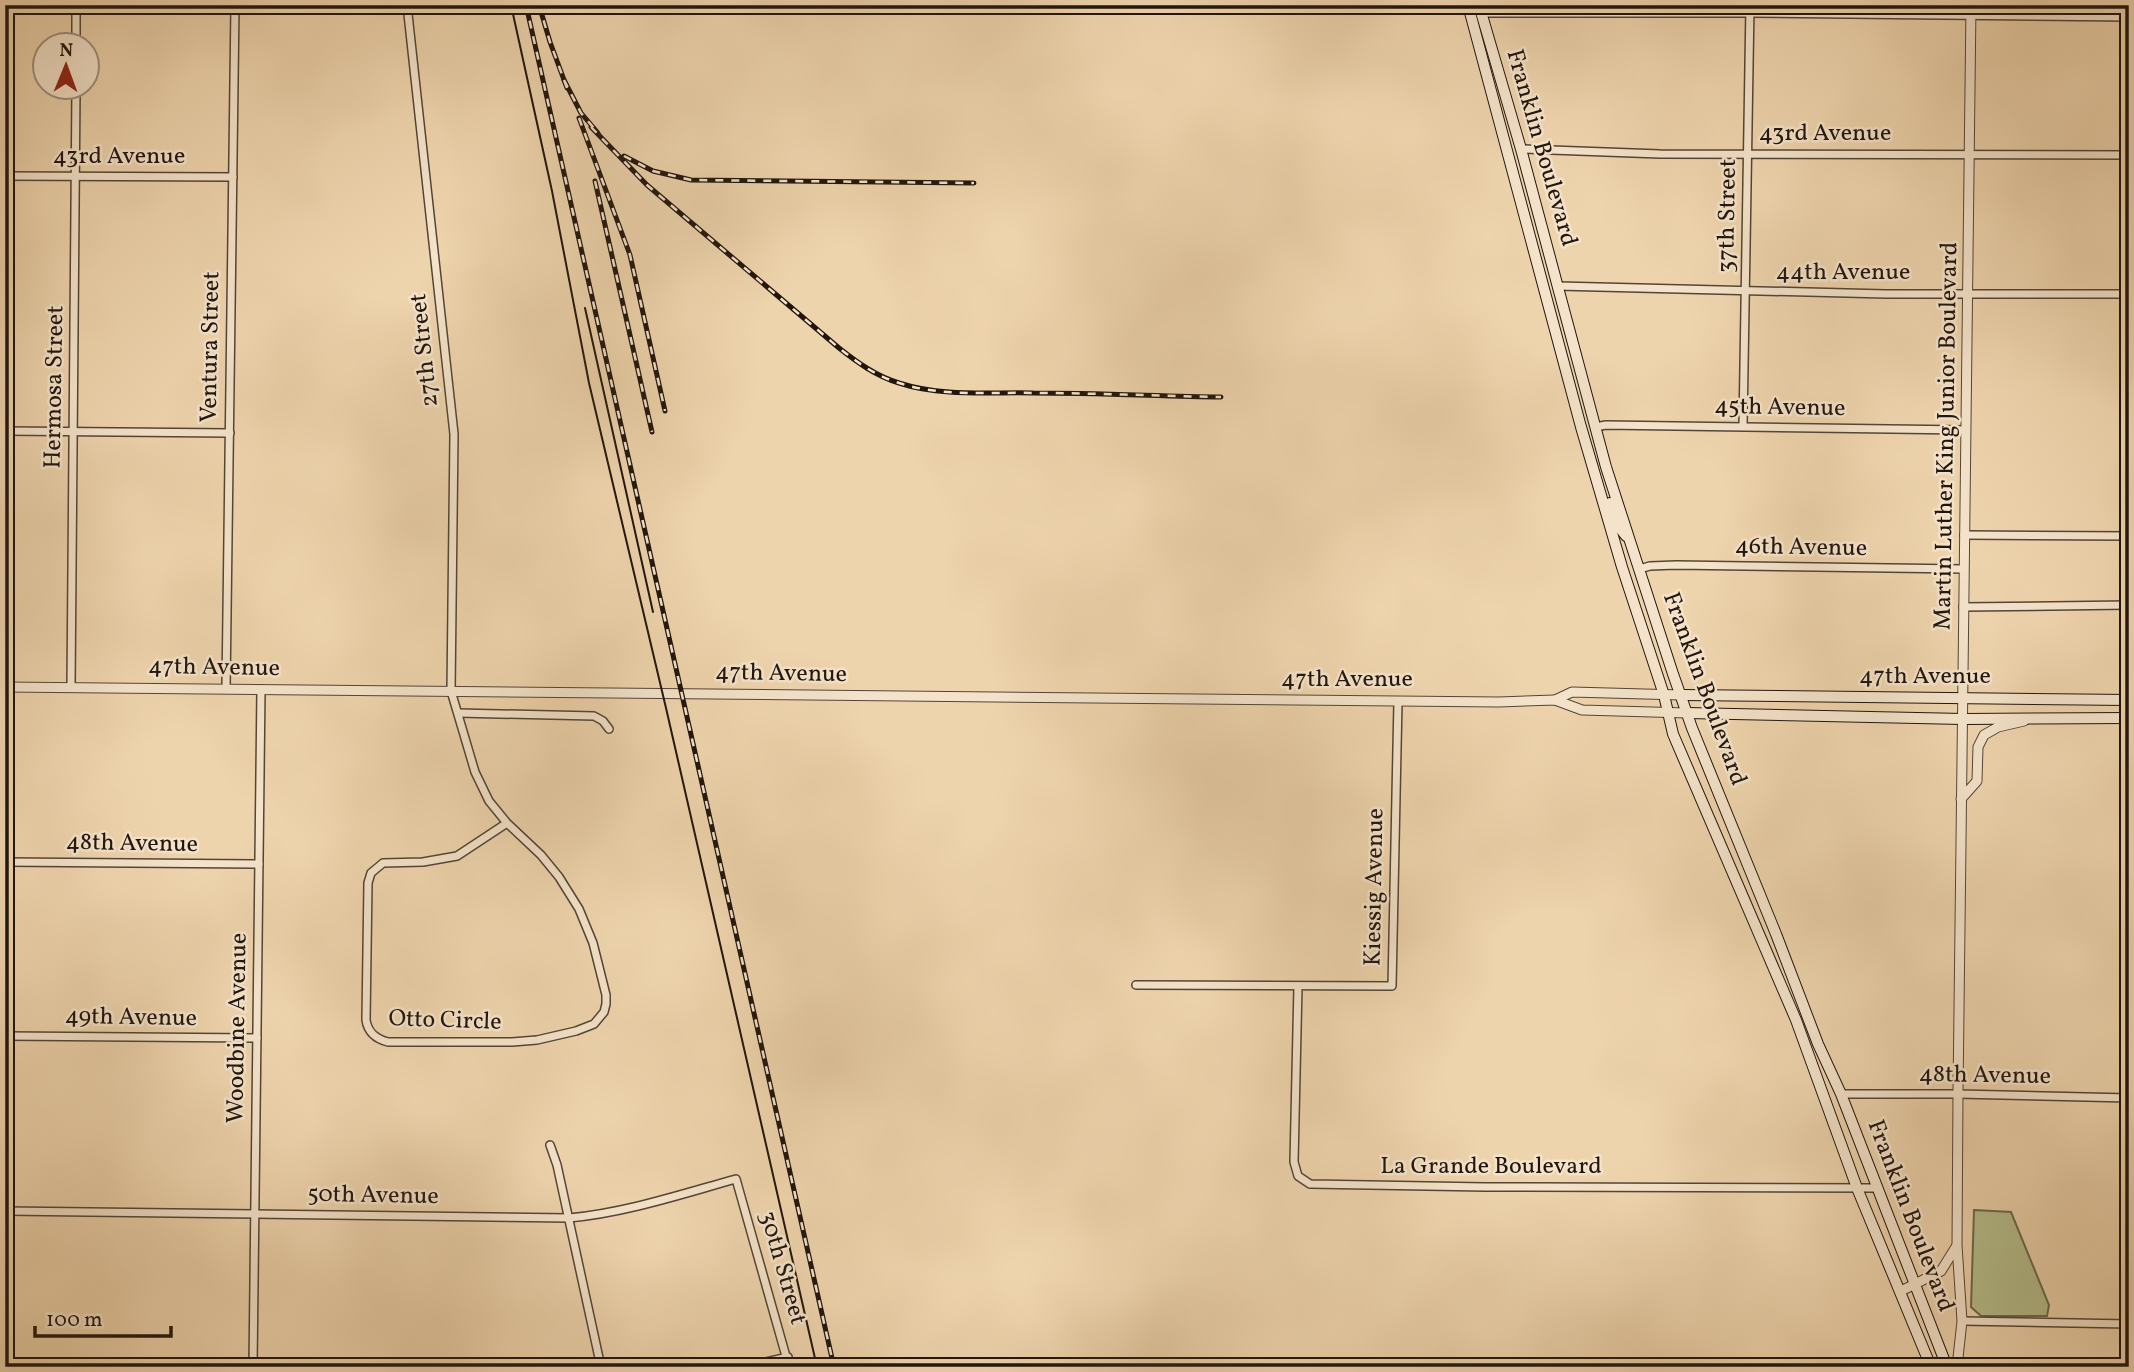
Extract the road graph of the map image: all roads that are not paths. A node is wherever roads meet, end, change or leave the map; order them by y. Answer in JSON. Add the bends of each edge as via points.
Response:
{"nodes":[{"id":1,"x":76,"y":5,"type":"edge"},
{"id":2,"x":235,"y":5,"type":"edge"},
{"id":3,"x":407,"y":5,"type":"edge"},
{"id":4,"x":1468,"y":5,"type":"edge"},
{"id":5,"x":1480,"y":9,"type":"edge"},
{"id":6,"x":1750,"y":9,"type":"edge"},
{"id":7,"x":1971,"y":10,"type":"edge"},
{"id":8,"x":2129,"y":17,"type":"edge"},
{"id":9,"x":76,"y":32,"type":"edge"},
{"id":10,"x":76,"y":102,"type":"edge"},
{"id":11,"x":1521,"y":149,"type":"junction"},
{"id":12,"x":1748,"y":153,"type":"junction"},
{"id":13,"x":1970,"y":153,"type":"junction"},
{"id":14,"x":2129,"y":155,"type":"edge"},
{"id":15,"x":5,"y":176,"type":"edge"},
{"id":16,"x":76,"y":176,"type":"junction"},
{"id":17,"x":233,"y":177,"type":"junction"},
{"id":18,"x":1558,"y":286,"type":"junction"},
{"id":19,"x":1746,"y":292,"type":"junction"},
{"id":20,"x":1968,"y":292,"type":"junction"},
{"id":21,"x":2129,"y":294,"type":"edge"},
{"id":22,"x":1580,"y":372,"type":"junction"},
{"id":23,"x":1743,"y":426,"type":"junction"},
{"id":24,"x":1595,"y":427,"type":"junction"},
{"id":25,"x":1965,"y":430,"type":"junction"},
{"id":26,"x":5,"y":431,"type":"edge"},
{"id":27,"x":74,"y":432,"type":"junction"},
{"id":28,"x":230,"y":433,"type":"junction"},
{"id":29,"x":1593,"y":469,"type":"junction"},
{"id":30,"x":1964,"y":534,"type":"junction"},
{"id":31,"x":2129,"y":536,"type":"edge"},
{"id":32,"x":1630,"y":540,"type":"junction"},
{"id":33,"x":1639,"y":569,"type":"junction"},
{"id":34,"x":1963,"y":569,"type":"junction"},
{"id":35,"x":2129,"y":605,"type":"edge"},
{"id":36,"x":1963,"y":607,"type":"junction"},
{"id":37,"x":5,"y":687,"type":"edge"},
{"id":38,"x":71,"y":687,"type":"junction"},
{"id":39,"x":226,"y":689,"type":"junction"},
{"id":40,"x":261,"y":690,"type":"junction"},
{"id":41,"x":451,"y":691,"type":"junction"},
{"id":42,"x":1664,"y":695,"type":"junction"},
{"id":43,"x":1681,"y":695,"type":"junction"},
{"id":44,"x":1963,"y":699,"type":"junction"},
{"id":45,"x":1555,"y":700,"type":"junction"},
{"id":46,"x":2129,"y":700,"type":"edge"},
{"id":47,"x":1398,"y":701,"type":"junction"},
{"id":48,"x":458,"y":713,"type":"junction"},
{"id":49,"x":1668,"y":713,"type":"junction"},
{"id":50,"x":1687,"y":713,"type":"junction"},
{"id":51,"x":2035,"y":718,"type":"junction"},
{"id":52,"x":2129,"y":718,"type":"edge"},
{"id":53,"x":1963,"y":719,"type":"junction"},
{"id":54,"x":609,"y":729,"type":"dead end"},
{"id":55,"x":1961,"y":799,"type":"junction"},
{"id":56,"x":507,"y":823,"type":"junction"},
{"id":57,"x":5,"y":862,"type":"edge"},
{"id":58,"x":259,"y":864,"type":"junction"},
{"id":59,"x":1136,"y":985,"type":"dead end"},
{"id":60,"x":1298,"y":986,"type":"junction"},
{"id":61,"x":5,"y":1036,"type":"edge"},
{"id":62,"x":257,"y":1038,"type":"junction"},
{"id":63,"x":1841,"y":1094,"type":"junction"},
{"id":64,"x":1958,"y":1094,"type":"junction"},
{"id":65,"x":2129,"y":1098,"type":"edge"},
{"id":66,"x":550,"y":1144,"type":"dead end"},
{"id":67,"x":736,"y":1179,"type":"joint"},
{"id":68,"x":1857,"y":1188,"type":"junction"},
{"id":69,"x":1876,"y":1188,"type":"junction"},
{"id":70,"x":5,"y":1211,"type":"edge"},
{"id":71,"x":256,"y":1214,"type":"junction"},
{"id":72,"x":569,"y":1218,"type":"junction"},
{"id":73,"x":1957,"y":1245,"type":"junction"},
{"id":74,"x":1914,"y":1286,"type":"junction"},
{"id":75,"x":1901,"y":1291,"type":"junction"},
{"id":76,"x":1962,"y":1321,"type":"junction"},
{"id":77,"x":2129,"y":1324,"type":"edge"},
{"id":78,"x":788,"y":1357,"type":"junction"},
{"id":79,"x":253,"y":1367,"type":"edge"},
{"id":80,"x":601,"y":1367,"type":"edge"},
{"id":81,"x":743,"y":1367,"type":"edge"},
{"id":82,"x":789,"y":1367,"type":"edge"},
{"id":83,"x":1931,"y":1367,"type":"edge"},
{"id":84,"x":1947,"y":1367,"type":"edge"},
{"id":85,"x":1957,"y":1367,"type":"edge"}],
"edges":[{"from":1,"to":9,"type":"street"},
{"from":2,"to":17,"type":"street","name":"Ventura Street"},
{"from":3,"to":41,"type":"street","name":"27th Street","via":[[454,434]]},
{"from":4,"to":29,"type":"main road","name":"Franklin Boulevard"},
{"from":5,"to":6,"type":"street"},
{"from":5,"to":11,"type":"main road","name":"Franklin Boulevard"},
{"from":6,"to":7,"type":"street"},
{"from":6,"to":12,"type":"street","name":"37th Street"},
{"from":7,"to":8,"type":"street"},
{"from":7,"to":13,"type":"street","name":"Martin Luther King Junior Boulevard"},
{"from":10,"to":16,"type":"street","name":"Hermosa Street"},
{"from":11,"to":12,"type":"street","name":"43rd Avenue"},
{"from":11,"to":18,"type":"main road","name":"Franklin Boulevard"},
{"from":12,"to":13,"type":"street","name":"43rd Avenue"},
{"from":12,"to":19,"type":"street","name":"37th Street"},
{"from":13,"to":14,"type":"street","name":"43rd Avenue"},
{"from":13,"to":20,"type":"street","name":"Martin Luther King Junior Boulevard"},
{"from":15,"to":16,"type":"street","name":"43rd Avenue"},
{"from":16,"to":17,"type":"street","name":"43rd Avenue"},
{"from":16,"to":27,"type":"street","name":"Hermosa Street"},
{"from":17,"to":28,"type":"street","name":"Ventura Street"},
{"from":18,"to":19,"type":"street","name":"44th Avenue"},
{"from":18,"to":22,"type":"main road","name":"Franklin Boulevard"},
{"from":19,"to":20,"type":"street","name":"44th Avenue"},
{"from":19,"to":23,"type":"street","name":"37th Street"},
{"from":20,"to":21,"type":"street","name":"44th Avenue"},
{"from":20,"to":25,"type":"street","name":"Martin Luther King Junior Boulevard"},
{"from":22,"to":24,"type":"main road","name":"Franklin Boulevard"},
{"from":22,"to":29,"type":"main road","via":[[1578,395],[1594,448]]},
{"from":23,"to":24,"type":"street","name":"45th Avenue"},
{"from":23,"to":25,"type":"street","name":"45th Avenue"},
{"from":24,"to":32,"type":"main road","name":"Franklin Boulevard"},
{"from":25,"to":30,"type":"street","name":"Martin Luther King Junior Boulevard"},
{"from":26,"to":27,"type":"street"},
{"from":27,"to":28,"type":"street"},
{"from":27,"to":38,"type":"street","name":"Hermosa Street"},
{"from":28,"to":39,"type":"street","name":"Ventura Street"},
{"from":29,"to":32,"type":"main road","via":[[1603,482],[1618,526]]},
{"from":29,"to":42,"type":"main road","name":"Franklin Boulevard"},
{"from":30,"to":31,"type":"street"},
{"from":30,"to":34,"type":"street","name":"Martin Luther King Junior Boulevard"},
{"from":32,"to":33,"type":"main road","name":"Franklin Boulevard"},
{"from":33,"to":34,"type":"street","name":"46th Avenue","via":[[1676,565]]},
{"from":33,"to":43,"type":"main road","name":"Franklin Boulevard"},
{"from":34,"to":36,"type":"street","name":"Martin Luther King Junior Boulevard"},
{"from":35,"to":36,"type":"street"},
{"from":36,"to":44,"type":"street","name":"Martin Luther King Junior Boulevard"},
{"from":37,"to":38,"type":"street","name":"47th Avenue"},
{"from":38,"to":39,"type":"street","name":"47th Avenue"},
{"from":39,"to":40,"type":"street","name":"47th Avenue"},
{"from":40,"to":41,"type":"street","name":"47th Avenue"},
{"from":40,"to":58,"type":"street","name":"Woodbine Avenue"},
{"from":41,"to":47,"type":"street","name":"47th Avenue"},
{"from":41,"to":48,"type":"street","name":"Otto Circle"},
{"from":42,"to":43,"type":"street","name":"47th Avenue"},
{"from":42,"to":45,"type":"street","name":"47th Avenue","via":[[1572,692]]},
{"from":42,"to":49,"type":"main road","name":"Franklin Boulevard"},
{"from":43,"to":44,"type":"main road","name":"47th Avenue"},
{"from":43,"to":50,"type":"main road","name":"Franklin Boulevard"},
{"from":44,"to":46,"type":"main road","name":"47th Avenue"},
{"from":44,"to":53,"type":"street","name":"Martin Luther King Junior Boulevard"},
{"from":45,"to":47,"type":"street","name":"47th Avenue"},
{"from":45,"to":49,"type":"street","name":"47th Avenue","via":[[1582,710]]},
{"from":47,"to":60,"type":"street","name":"Kiessig Avenue","via":[[1392,986]]},
{"from":48,"to":54,"type":"street","via":[[594,716]]},
{"from":48,"to":56,"type":"street","name":"Otto Circle","via":[[480,786]]},
{"from":49,"to":50,"type":"street","name":"47th Avenue"},
{"from":49,"to":68,"type":"main road","name":"Franklin Boulevard","via":[[1796,1020]]},
{"from":50,"to":53,"type":"main road","name":"47th Avenue"},
{"from":50,"to":63,"type":"main road","name":"Franklin Boulevard"},
{"from":51,"to":52,"type":"main road","name":"47th Avenue"},
{"from":51,"to":53,"type":"main road","name":"47th Avenue"},
{"from":51,"to":55,"type":"street","via":[[1984,735],[1978,747],[1977,781]]},
{"from":53,"to":55,"type":"street","name":"Martin Luther King Junior Boulevard"},
{"from":55,"to":64,"type":"street","name":"Martin Luther King Junior Boulevard"},
{"from":56,"to":56,"type":"street","name":"Otto Circle","via":[[541,855],[579,909],[607,995],[604,1013],[594,1024],[537,1040],[377,1039],[366,1020],[371,873],[383,863],[457,856]]},
{"from":57,"to":58,"type":"street","name":"48th Avenue"},
{"from":58,"to":62,"type":"street","name":"Woodbine Avenue"},
{"from":59,"to":60,"type":"street","name":"Kiessig Avenue"},
{"from":60,"to":68,"type":"street","name":"La Grande Boulevard","via":[[1294,1166],[1298,1176],[1310,1184]]},
{"from":61,"to":62,"type":"street","name":"49th Avenue"},
{"from":62,"to":71,"type":"street","name":"Woodbine Avenue"},
{"from":63,"to":64,"type":"street","name":"48th Avenue"},
{"from":63,"to":69,"type":"main road","name":"Franklin Boulevard"},
{"from":64,"to":65,"type":"street","name":"48th Avenue"},
{"from":64,"to":73,"type":"street","name":"Martin Luther King Junior Boulevard"},
{"from":66,"to":72,"type":"street"},
{"from":67,"to":72,"type":"street","name":"50th Avenue"},
{"from":67,"to":78,"type":"street","name":"30th Street"},
{"from":68,"to":69,"type":"street","name":"La Grande Boulevard"},
{"from":68,"to":75,"type":"main road","name":"Franklin Boulevard"},
{"from":69,"to":74,"type":"main road","name":"Franklin Boulevard"},
{"from":70,"to":71,"type":"street","name":"50th Avenue"},
{"from":71,"to":72,"type":"street","name":"50th Avenue"},
{"from":71,"to":79,"type":"street","name":"Woodbine Avenue"},
{"from":72,"to":80,"type":"street"},
{"from":73,"to":74,"type":"street","via":[[1941,1271]]},
{"from":73,"to":76,"type":"street","name":"Martin Luther King Junior Boulevard"},
{"from":74,"to":75,"type":"street"},
{"from":74,"to":84,"type":"main road","name":"Franklin Boulevard"},
{"from":75,"to":83,"type":"main road","name":"Franklin Boulevard"},
{"from":76,"to":77,"type":"street"},
{"from":76,"to":85,"type":"street","name":"Martin Luther King Junior Boulevard"},
{"from":78,"to":81,"type":"street"},
{"from":78,"to":82,"type":"street","name":"30th Street"}]}
